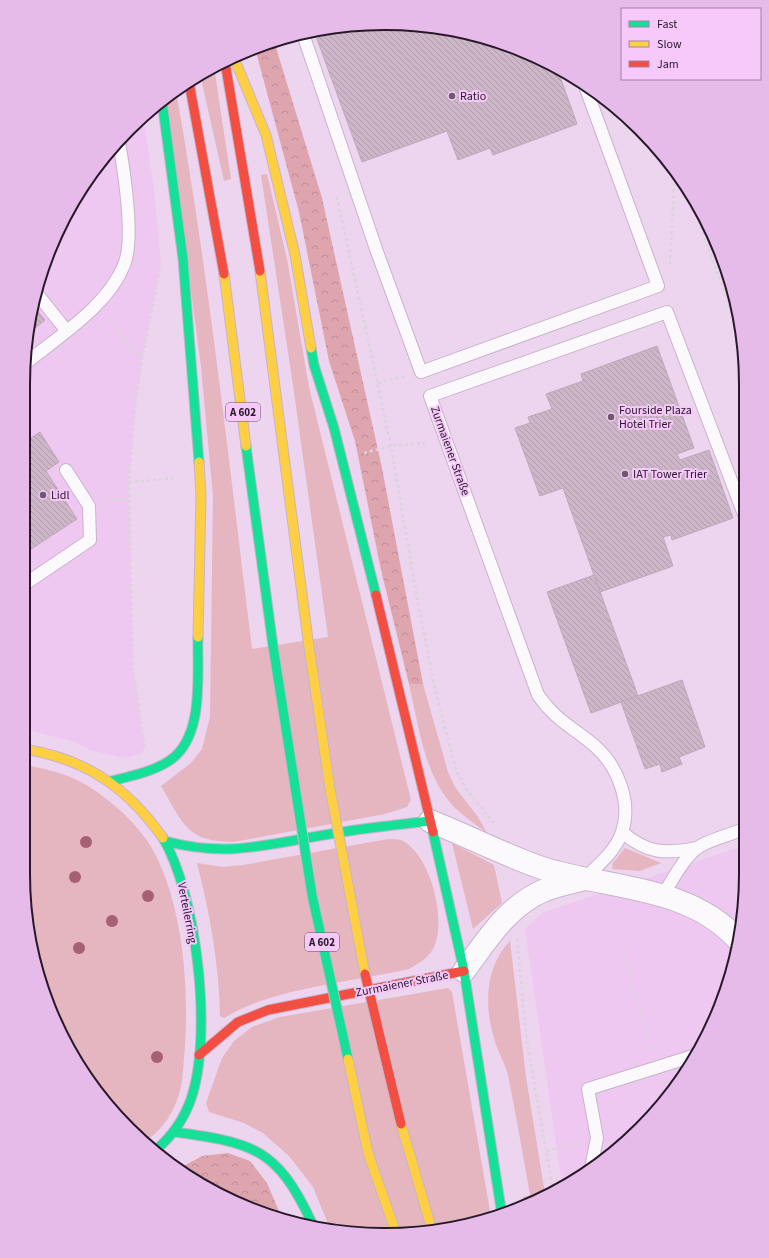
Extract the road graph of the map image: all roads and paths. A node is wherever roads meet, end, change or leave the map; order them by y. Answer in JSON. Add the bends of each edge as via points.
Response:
{"nodes":[{"id":1,"x":305,"y":39,"type":"edge"},
{"id":2,"x":236,"y":63,"type":"edge"},
{"id":3,"x":226,"y":68,"type":"edge"},
{"id":4,"x":189,"y":89,"type":"edge"},
{"id":5,"x":588,"y":95,"type":"edge"},
{"id":6,"x":163,"y":108,"type":"edge"},
{"id":7,"x":120,"y":149,"type":"edge"},
{"id":8,"x":675,"y":182,"type":"edge"},
{"id":9,"x":336,"y":192,"type":"dead end"},
{"id":10,"x":698,"y":219,"type":"edge"},
{"id":11,"x":161,"y":265,"type":"dead end"},
{"id":12,"x":658,"y":286,"type":"junction"},
{"id":13,"x":41,"y":298,"type":"edge"},
{"id":14,"x":98,"y":304,"type":"junction"},
{"id":15,"x":730,"y":308,"type":"edge"},
{"id":16,"x":66,"y":330,"type":"junction"},
{"id":17,"x":143,"y":354,"type":"junction"},
{"id":18,"x":31,"y":359,"type":"edge"},
{"id":19,"x":421,"y":372,"type":"junction"},
{"id":20,"x":378,"y":383,"type":"junction"},
{"id":21,"x":425,"y":443,"type":"dead end"},
{"id":22,"x":391,"y":446,"type":"junction"},
{"id":23,"x":361,"y":453,"type":"dead end"},
{"id":24,"x":66,"y":470,"type":"dead end"},
{"id":25,"x":176,"y":478,"type":"dead end"},
{"id":26,"x":129,"y":482,"type":"junction"},
{"id":27,"x":130,"y":499,"type":"junction"},
{"id":28,"x":739,"y":501,"type":"edge"},
{"id":29,"x":89,"y":506,"type":"junction"},
{"id":30,"x":30,"y":581,"type":"edge"},
{"id":31,"x":30,"y":749,"type":"edge"},
{"id":32,"x":142,"y":754,"type":"dead end"},
{"id":33,"x":111,"y":782,"type":"junction"},
{"id":34,"x":430,"y":821,"type":"junction"},
{"id":35,"x":739,"y":830,"type":"edge"},
{"id":36,"x":622,"y":832,"type":"junction"},
{"id":37,"x":165,"y":841,"type":"junction"},
{"id":38,"x":697,"y":848,"type":"junction"},
{"id":39,"x":504,"y":854,"type":"junction"},
{"id":40,"x":584,"y":879,"type":"junction"},
{"id":41,"x":662,"y":896,"type":"junction"},
{"id":42,"x":515,"y":909,"type":"junction"},
{"id":43,"x":733,"y":936,"type":"edge"},
{"id":44,"x":624,"y":956,"type":"dead end"},
{"id":45,"x":464,"y":971,"type":"junction"},
{"id":46,"x":199,"y":1055,"type":"junction"},
{"id":47,"x":687,"y":1058,"type":"edge"},
{"id":48,"x":657,"y":1068,"type":"junction"},
{"id":49,"x":664,"y":1091,"type":"edge"},
{"id":50,"x":175,"y":1132,"type":"junction"},
{"id":51,"x":597,"y":1138,"type":"junction"},
{"id":52,"x":159,"y":1147,"type":"edge"},
{"id":53,"x":547,"y":1151,"type":"junction"},
{"id":54,"x":593,"y":1160,"type":"edge"},
{"id":55,"x":552,"y":1186,"type":"edge"},
{"id":56,"x":501,"y":1208,"type":"edge"},
{"id":57,"x":311,"y":1220,"type":"edge"},
{"id":58,"x":430,"y":1225,"type":"edge"},
{"id":59,"x":394,"y":1228,"type":"edge"}],
"edges":[{"from":1,"to":19,"type":"lane"},
{"from":2,"to":34,"type":"main road","via":[[266,135],[294,255],[314,365],[334,428],[362,536]]},
{"from":3,"to":58,"type":"main road","number":"A 602","bridge":true,"via":[[257,250],[324,758],[346,886],[393,1099]]},
{"from":4,"to":59,"type":"main road","number":"A 602","bridge":true,"via":[[221,255],[273,646],[312,895],[368,1153]]},
{"from":5,"to":12,"type":"lane"},
{"from":6,"to":33,"type":"main road","via":[[183,259],[199,459],[201,496],[196,702],[185,746],[171,759],[150,771]]},
{"from":7,"to":14,"type":"lane","via":[[126,188],[128,246],[125,264],[117,280]]},
{"from":8,"to":12,"type":"path","via":[[670,266]]},
{"from":9,"to":20,"type":"path"},
{"from":10,"to":15,"type":"path"},
{"from":11,"to":17,"type":"path"},
{"from":12,"to":19,"type":"lane"},
{"from":13,"to":16,"type":"lane"},
{"from":14,"to":16,"type":"lane"},
{"from":14,"to":17,"type":"path","via":[[134,353]]},
{"from":16,"to":18,"type":"lane"},
{"from":17,"to":26,"type":"path","via":[[135,407]]},
{"from":19,"to":20,"type":"path"},
{"from":20,"to":22,"type":"path"},
{"from":21,"to":22,"type":"path"},
{"from":22,"to":23,"type":"path"},
{"from":22,"to":39,"type":"path","via":[[435,689],[456,770],[466,789],[494,822]]},
{"from":24,"to":29,"type":"lane"},
{"from":25,"to":26,"type":"path"},
{"from":26,"to":27,"type":"path"},
{"from":27,"to":29,"type":"path","via":[[101,500]]},
{"from":27,"to":32,"type":"path","via":[[133,668],[145,748]]},
{"from":28,"to":36,"type":"lane","name":"Zurmaiener Straße","via":[[668,312],[430,396],[535,689],[551,713],[596,747],[611,762],[624,798]]},
{"from":29,"to":30,"type":"lane","via":[[90,540]]},
{"from":31,"to":33,"type":"main road","name":"Verteilerring","via":[[58,756]]},
{"from":33,"to":37,"type":"main road","name":"Verteilerring","via":[[147,816]]},
{"from":34,"to":37,"type":"main road","via":[[318,836],[246,850],[201,850]]},
{"from":34,"to":39,"type":"street","name":"Zurmaiener Straße"},
{"from":34,"to":45,"type":"main road"},
{"from":35,"to":38,"type":"lane"},
{"from":36,"to":38,"type":"lane","via":[[647,849],[664,852]]},
{"from":36,"to":40,"type":"lane","name":"Zurmaiener Straße","via":[[610,852]]},
{"from":37,"to":46,"type":"main road","name":"Verteilerring","via":[[180,879],[191,927],[198,976]]},
{"from":38,"to":41,"type":"lane"},
{"from":39,"to":40,"type":"street","name":"Zurmaiener Straße"},
{"from":40,"to":41,"type":"street","name":"Zurmaiener Straße"},
{"from":40,"to":42,"type":"street","name":"Zurmaiener Straße","via":[[546,890]]},
{"from":41,"to":43,"type":"street","name":"Zurmaiener Straße","via":[[703,911]]},
{"from":42,"to":45,"type":"street","name":"Zurmaiener Straße","via":[[501,921]]},
{"from":42,"to":53,"type":"path","via":[[527,1042]]},
{"from":44,"to":48,"type":"path"},
{"from":45,"to":46,"type":"main road","name":"Zurmaiener Straße","via":[[268,1010],[238,1022]]},
{"from":45,"to":56,"type":"main road"},
{"from":46,"to":50,"type":"main road","name":"Verteilerring","via":[[190,1099]]},
{"from":47,"to":48,"type":"lane"},
{"from":48,"to":49,"type":"path"},
{"from":48,"to":51,"type":"lane","via":[[588,1090]]},
{"from":50,"to":52,"type":"main road","name":"Verteilerring"},
{"from":50,"to":57,"type":"main road","via":[[249,1146],[268,1156],[293,1184]]},
{"from":51,"to":53,"type":"path"},
{"from":51,"to":54,"type":"lane"},
{"from":53,"to":55,"type":"path"}]}
